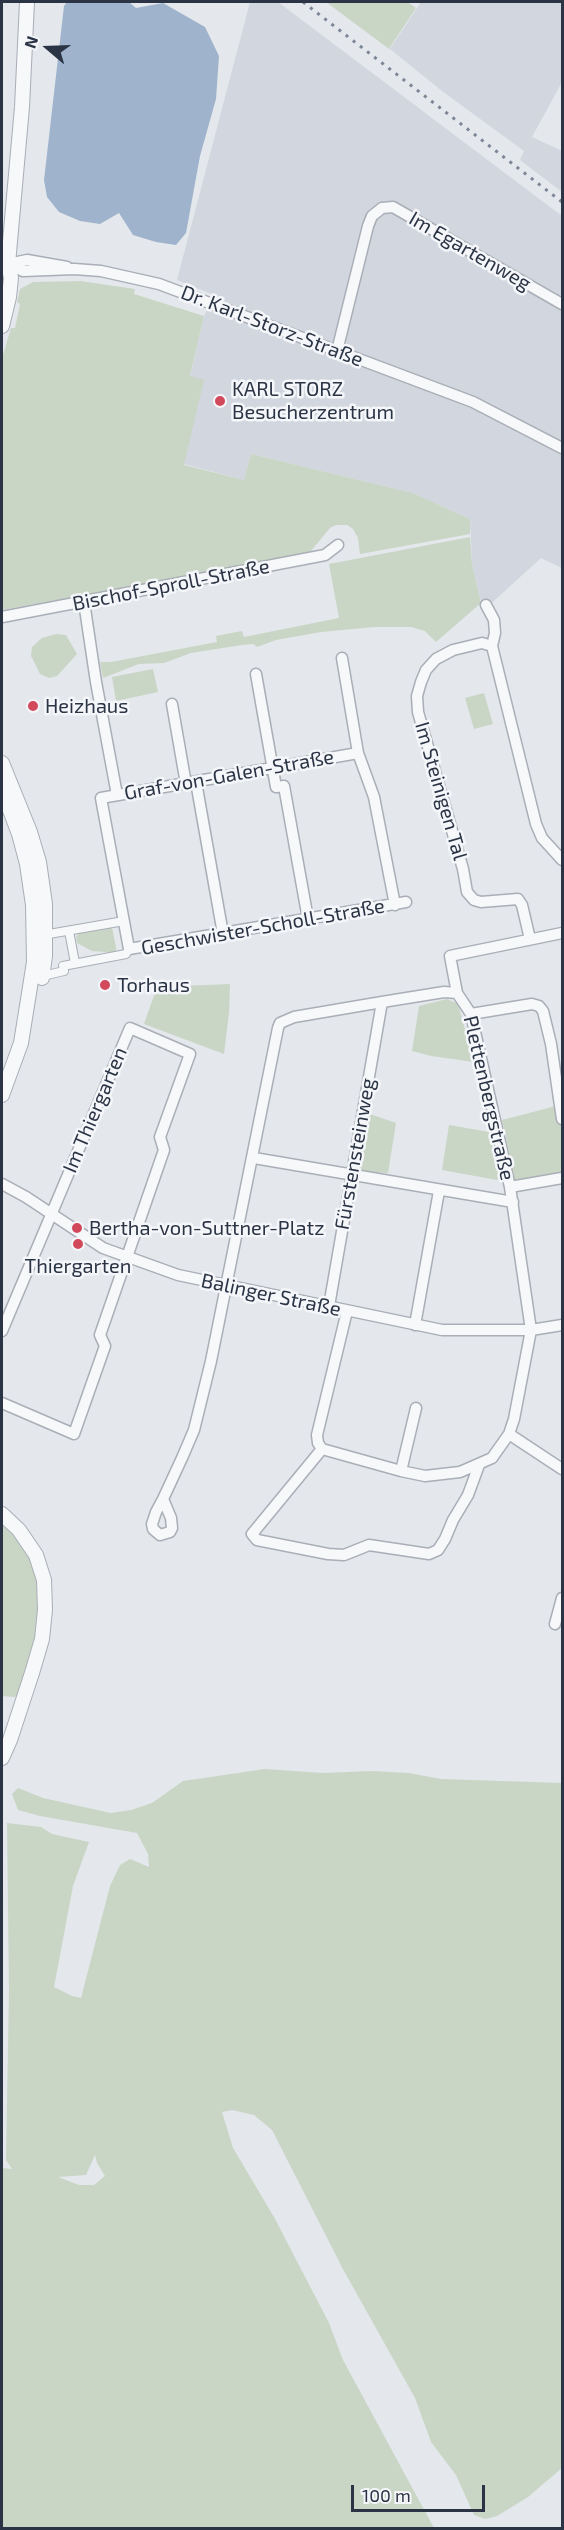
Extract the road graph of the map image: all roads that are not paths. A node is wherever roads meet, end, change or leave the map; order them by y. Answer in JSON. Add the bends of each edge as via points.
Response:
{"nodes":[{"id":1,"x":27,"y":2,"type":"edge"},
{"id":2,"x":8,"y":264,"type":"junction"},
{"id":3,"x":2,"y":284,"type":"edge"},
{"id":4,"x":562,"y":304,"type":"edge"},
{"id":5,"x":2,"y":326,"type":"edge"},
{"id":6,"x":337,"y":351,"type":"junction"},
{"id":7,"x":562,"y":448,"type":"edge"},
{"id":8,"x":338,"y":545,"type":"dead end"},
{"id":9,"x":84,"y":602,"type":"junction"},
{"id":10,"x":486,"y":605,"type":"dead end"},
{"id":11,"x":2,"y":616,"type":"edge"},
{"id":12,"x":492,"y":646,"type":"junction"},
{"id":13,"x":342,"y":658,"type":"dead end"},
{"id":14,"x":256,"y":674,"type":"dead end"},
{"id":15,"x":172,"y":704,"type":"dead end"},
{"id":16,"x":358,"y":753,"type":"junction"},
{"id":17,"x":2,"y":763,"type":"edge"},
{"id":18,"x":272,"y":768,"type":"junction"},
{"id":19,"x":191,"y":783,"type":"junction"},
{"id":20,"x":2,"y":789,"type":"edge"},
{"id":21,"x":117,"y":795,"type":"junction"},
{"id":22,"x":101,"y":798,"type":"joint"},
{"id":23,"x":562,"y":860,"type":"edge"},
{"id":24,"x":406,"y":902,"type":"dead end"},
{"id":25,"x":394,"y":904,"type":"junction"},
{"id":26,"x":308,"y":919,"type":"junction"},
{"id":27,"x":124,"y":921,"type":"junction"},
{"id":28,"x":69,"y":931,"type":"junction"},
{"id":29,"x":562,"y":933,"type":"edge"},
{"id":30,"x":49,"y":934,"type":"dead end"},
{"id":31,"x":224,"y":934,"type":"junction"},
{"id":32,"x":530,"y":939,"type":"junction"},
{"id":33,"x":129,"y":949,"type":"junction"},
{"id":34,"x":75,"y":963,"type":"junction"},
{"id":35,"x":47,"y":975,"type":"dead end"},
{"id":36,"x":457,"y":993,"type":"junction"},
{"id":37,"x":382,"y":1002,"type":"junction"},
{"id":38,"x":471,"y":1014,"type":"junction"},
{"id":39,"x":21,"y":1043,"type":"junction"},
{"id":40,"x":2,"y":1095,"type":"edge"},
{"id":41,"x":562,"y":1119,"type":"edge"},
{"id":42,"x":254,"y":1158,"type":"junction"},
{"id":43,"x":352,"y":1174,"type":"junction"},
{"id":44,"x":562,"y":1178,"type":"edge"},
{"id":45,"x":2,"y":1184,"type":"edge"},
{"id":46,"x":510,"y":1187,"type":"junction"},
{"id":47,"x":439,"y":1191,"type":"junction"},
{"id":48,"x":513,"y":1202,"type":"junction"},
{"id":49,"x":51,"y":1214,"type":"junction"},
{"id":50,"x":127,"y":1258,"type":"junction"},
{"id":51,"x":227,"y":1286,"type":"junction"},
{"id":52,"x":329,"y":1306,"type":"junction"},
{"id":53,"x":347,"y":1311,"type":"junction"},
{"id":54,"x":415,"y":1325,"type":"junction"},
{"id":55,"x":562,"y":1325,"type":"edge"},
{"id":56,"x":531,"y":1330,"type":"junction"},
{"id":57,"x":2,"y":1331,"type":"edge"},
{"id":58,"x":2,"y":1403,"type":"edge"},
{"id":59,"x":416,"y":1408,"type":"dead end"},
{"id":60,"x":509,"y":1434,"type":"junction"},
{"id":61,"x":322,"y":1449,"type":"junction"},
{"id":62,"x":479,"y":1465,"type":"junction"},
{"id":63,"x":561,"y":1470,"type":"edge"},
{"id":64,"x":401,"y":1471,"type":"junction"},
{"id":65,"x":163,"y":1498,"type":"dead end"},
{"id":66,"x":2,"y":1514,"type":"edge"},
{"id":67,"x":562,"y":1598,"type":"edge"},
{"id":68,"x":555,"y":1624,"type":"dead end"},
{"id":69,"x":2,"y":1758,"type":"edge"}],
"edges":[{"from":1,"to":2,"type":"street"},
{"from":2,"to":3,"type":"street"},
{"from":2,"to":5,"type":"street","via":[[9,297]]},
{"from":2,"to":6,"type":"street","name":"Dr. Karl-Storz-Straße","via":[[23,271],[74,269],[159,284]]},
{"from":4,"to":6,"type":"street","name":"Im Egartenweg","via":[[393,207],[382,208],[368,226]]},
{"from":6,"to":7,"type":"street","name":"Dr. Karl-Storz-Straße","via":[[472,402]]},
{"from":8,"to":9,"type":"street","name":"Bischof-Sproll-Straße","via":[[325,555]]},
{"from":9,"to":11,"type":"street","name":"Bischof-Sproll-Straße"},
{"from":9,"to":21,"type":"street"},
{"from":10,"to":12,"type":"street","via":[[494,620]]},
{"from":12,"to":23,"type":"street","via":[[536,824],[542,838]]},
{"from":12,"to":32,"type":"street","name":"Im Steinigen Tal","via":[[482,643],[436,659],[421,681],[418,712],[467,892],[482,902],[518,899]]},
{"from":13,"to":16,"type":"street"},
{"from":14,"to":18,"type":"street"},
{"from":15,"to":19,"type":"street"},
{"from":16,"to":18,"type":"street","name":"Graf-von-Galen-Straße"},
{"from":16,"to":25,"type":"street","via":[[374,797]]},
{"from":17,"to":39,"type":"street","via":[[30,832],[45,904],[41,984],[32,1020]]},
{"from":18,"to":19,"type":"street","name":"Graf-von-Galen-Straße"},
{"from":18,"to":26,"type":"street","via":[[276,787],[284,786]]},
{"from":19,"to":21,"type":"street","name":"Graf-von-Galen-Straße"},
{"from":19,"to":31,"type":"street"},
{"from":20,"to":39,"type":"street","via":[[22,844],[33,905],[33,977]]},
{"from":21,"to":22,"type":"street","name":"Graf-von-Galen-Straße"},
{"from":22,"to":27,"type":"street","name":"Geschwister-Scholl-Straße"},
{"from":24,"to":25,"type":"street","name":"Geschwister-Scholl-Straße"},
{"from":25,"to":26,"type":"street","name":"Geschwister-Scholl-Straße"},
{"from":26,"to":31,"type":"street","name":"Geschwister-Scholl-Straße"},
{"from":27,"to":28,"type":"street"},
{"from":27,"to":33,"type":"street","name":"Geschwister-Scholl-Straße"},
{"from":28,"to":30,"type":"street"},
{"from":28,"to":34,"type":"street"},
{"from":29,"to":32,"type":"street"},
{"from":31,"to":33,"type":"street","name":"Geschwister-Scholl-Straße"},
{"from":32,"to":36,"type":"street","via":[[450,956]]},
{"from":33,"to":34,"type":"street","via":[[126,954]]},
{"from":34,"to":35,"type":"street","via":[[63,966],[64,971]]},
{"from":36,"to":37,"type":"street","name":"Plettenbergstraße"},
{"from":36,"to":38,"type":"street","name":"Plettenbergstraße"},
{"from":37,"to":42,"type":"street","name":"Plettenbergstraße","via":[[294,1017],[280,1023]]},
{"from":37,"to":43,"type":"street","name":"Fürstensteinweg"},
{"from":38,"to":41,"type":"street","via":[[539,1006],[551,1044]]},
{"from":38,"to":46,"type":"street","name":"Plettenbergstraße"},
{"from":39,"to":40,"type":"street"},
{"from":42,"to":43,"type":"street"},
{"from":42,"to":51,"type":"street","name":"Plettenbergstraße"},
{"from":43,"to":47,"type":"street"},
{"from":43,"to":52,"type":"street","name":"Fürstensteinweg"},
{"from":44,"to":46,"type":"street"},
{"from":45,"to":49,"type":"street","name":"Balinger Straße"},
{"from":46,"to":48,"type":"street","name":"Plettenbergstraße"},
{"from":47,"to":48,"type":"street"},
{"from":47,"to":54,"type":"street"},
{"from":48,"to":56,"type":"street","name":"Plettenbergstraße"},
{"from":49,"to":50,"type":"street","name":"Balinger Straße","via":[[99,1246]]},
{"from":49,"to":50,"type":"street","name":"Im Thiergarten","via":[[130,1028],[190,1054],[160,1137],[165,1150]]},
{"from":49,"to":57,"type":"street","name":"Im Thiergarten"},
{"from":50,"to":51,"type":"street","name":"Balinger Straße"},
{"from":50,"to":58,"type":"street","name":"Im Thiergarten","via":[[100,1335],[105,1346],[74,1434]]},
{"from":51,"to":52,"type":"street","name":"Balinger Straße"},
{"from":51,"to":65,"type":"street","name":"Plettenbergstraße","via":[[194,1430]]},
{"from":52,"to":53,"type":"street","name":"Balinger Straße"},
{"from":53,"to":54,"type":"street","name":"Balinger Straße"},
{"from":53,"to":61,"type":"street","via":[[317,1435]]},
{"from":54,"to":56,"type":"street","name":"Balinger Straße","via":[[466,1331]]},
{"from":55,"to":56,"type":"street","name":"Balinger Straße"},
{"from":56,"to":60,"type":"street","name":"Plettenbergstraße"},
{"from":59,"to":64,"type":"street"},
{"from":60,"to":62,"type":"street","via":[[492,1458]]},
{"from":60,"to":63,"type":"street"},
{"from":61,"to":62,"type":"street","via":[[261,1521],[252,1534],[257,1540],[328,1554],[344,1555],[369,1545],[429,1554],[438,1550],[445,1539]]},
{"from":61,"to":64,"type":"street"},
{"from":62,"to":64,"type":"street","via":[[445,1475]]},
{"from":66,"to":69,"type":"street","via":[[36,1555],[44,1580],[45,1610],[42,1639]]},
{"from":67,"to":68,"type":"street"}]}
